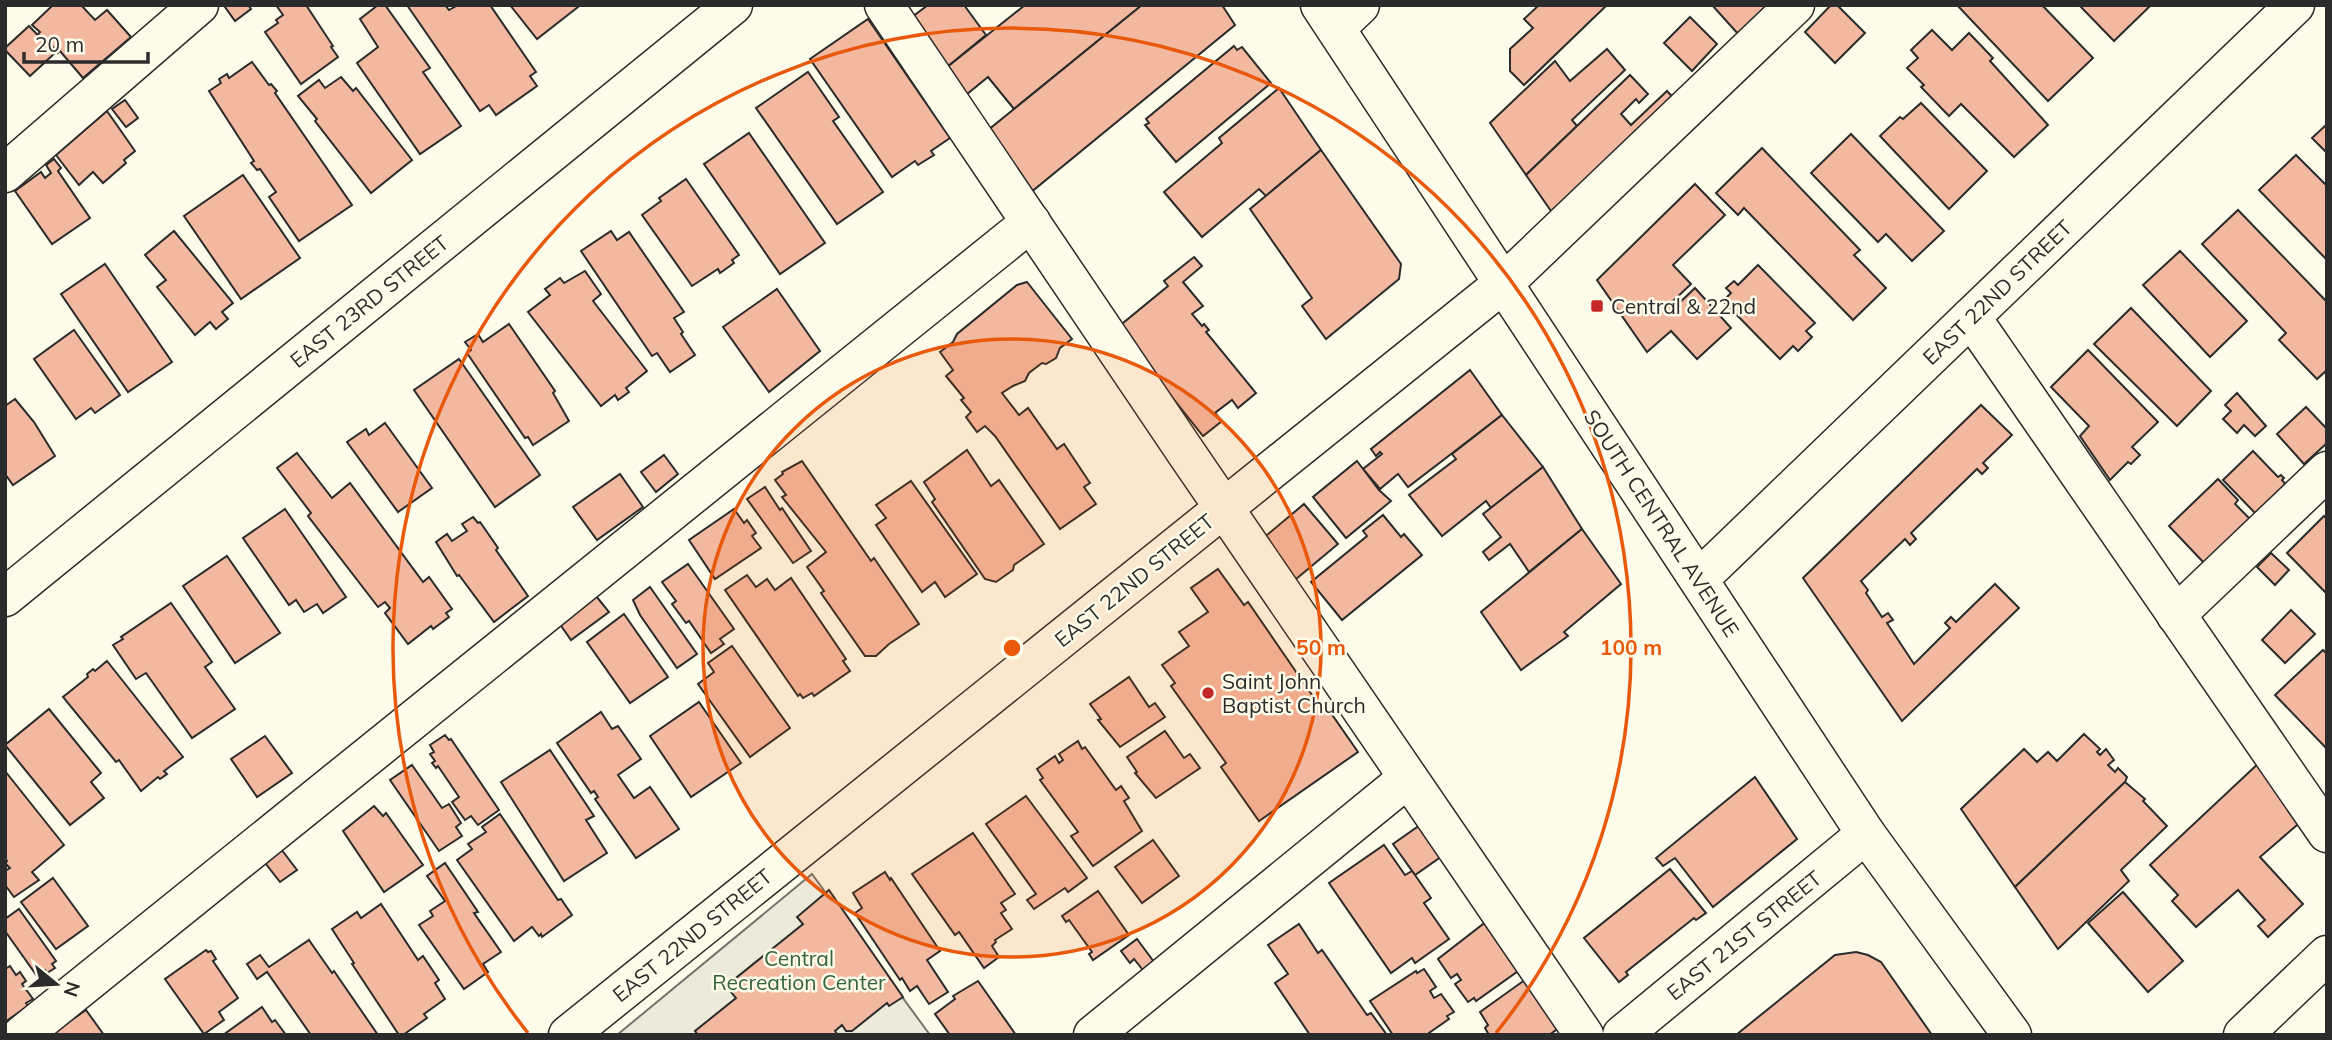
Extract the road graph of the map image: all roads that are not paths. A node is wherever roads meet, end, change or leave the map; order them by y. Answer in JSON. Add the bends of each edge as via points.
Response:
{"nodes":[{"id":1,"x":199,"y":5,"type":"edge"},
{"id":2,"x":733,"y":5,"type":"edge"},
{"id":3,"x":884,"y":5,"type":"edge"},
{"id":4,"x":1795,"y":5,"type":"edge"},
{"id":5,"x":2295,"y":5,"type":"edge"},
{"id":6,"x":1339,"y":13,"type":"edge"},
{"id":7,"x":5,"y":173,"type":"edge"},
{"id":8,"x":1031,"y":222,"type":"junction"},
{"id":9,"x":1504,"y":283,"type":"junction"},
{"id":10,"x":1971,"y":317,"type":"junction"},
{"id":11,"x":2327,"y":471,"type":"edge"},
{"id":12,"x":1223,"y":508,"type":"junction"},
{"id":13,"x":1699,"y":579,"type":"junction"},
{"id":14,"x":5,"y":597,"type":"edge"},
{"id":15,"x":2176,"y":615,"type":"junction"},
{"id":16,"x":1409,"y":778,"type":"junction"},
{"id":17,"x":1866,"y":834,"type":"junction"},
{"id":18,"x":2327,"y":834,"type":"edge"},
{"id":19,"x":2327,"y":955,"type":"edge"},
{"id":20,"x":22,"y":1035,"type":"edge"},
{"id":21,"x":568,"y":1035,"type":"edge"},
{"id":22,"x":1093,"y":1035,"type":"edge"},
{"id":23,"x":1584,"y":1035,"type":"edge"},
{"id":24,"x":1622,"y":1035,"type":"edge"},
{"id":25,"x":2012,"y":1035,"type":"edge"},
{"id":26,"x":2244,"y":1035,"type":"edge"}],
"edges":[{"from":1,"to":7,"type":"street"},
{"from":2,"to":14,"type":"street","name":"EAST 23RD STREET"},
{"from":3,"to":8,"type":"street"},
{"from":4,"to":9,"type":"street","name":"EAST 22ND STREET"},
{"from":5,"to":10,"type":"street","name":"EAST 22ND STREET"},
{"from":6,"to":9,"type":"street","name":"SOUTH CENTRAL AVENUE"},
{"from":8,"to":12,"type":"street"},
{"from":8,"to":20,"type":"street"},
{"from":9,"to":12,"type":"street","name":"EAST 22ND STREET"},
{"from":9,"to":13,"type":"street","name":"SOUTH CENTRAL AVENUE"},
{"from":10,"to":13,"type":"street","name":"EAST 22ND STREET"},
{"from":10,"to":15,"type":"street"},
{"from":11,"to":15,"type":"street"},
{"from":12,"to":16,"type":"street"},
{"from":12,"to":21,"type":"street","name":"EAST 22ND STREET"},
{"from":13,"to":17,"type":"street","name":"SOUTH CENTRAL AVENUE"},
{"from":15,"to":18,"type":"street"},
{"from":16,"to":22,"type":"street"},
{"from":16,"to":23,"type":"street"},
{"from":17,"to":24,"type":"street","name":"EAST 21ST STREET"},
{"from":17,"to":25,"type":"street","name":"SOUTH CENTRAL AVENUE"},
{"from":19,"to":26,"type":"street"}]}
